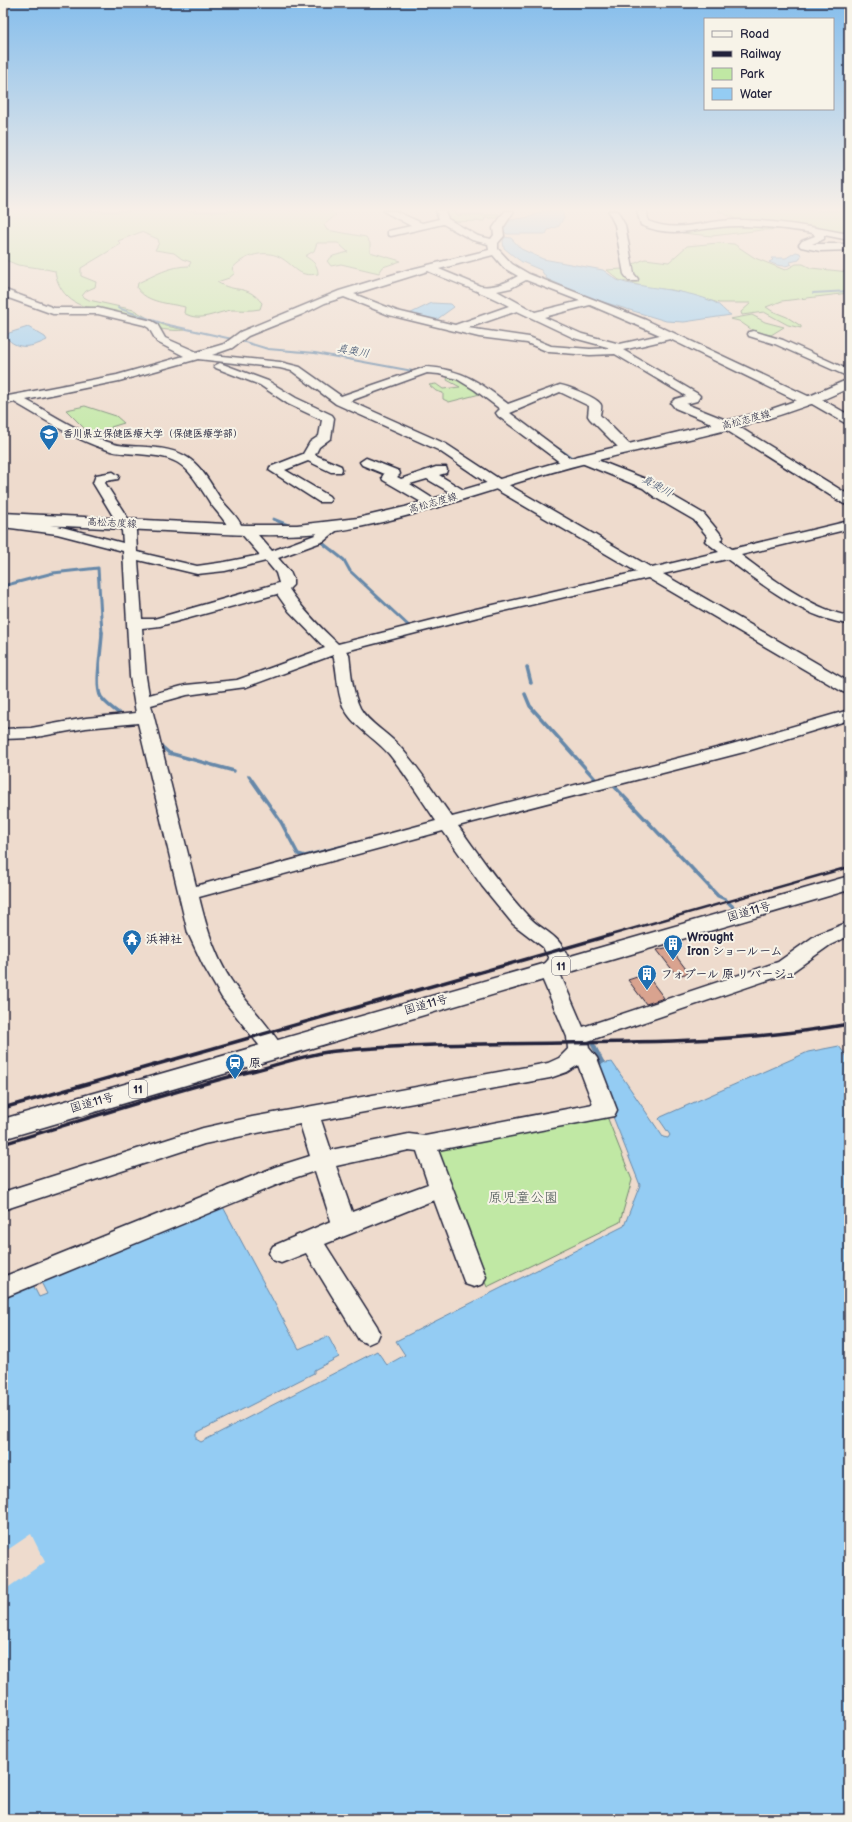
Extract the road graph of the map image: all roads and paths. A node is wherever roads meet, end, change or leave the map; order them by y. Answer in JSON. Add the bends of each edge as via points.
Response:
{"nodes":[{"id":1,"x":14,"y":296,"type":"edge"},
{"id":2,"x":336,"y":296,"type":"edge"},
{"id":3,"x":350,"y":296,"type":"edge"},
{"id":4,"x":498,"y":296,"type":"edge"},
{"id":5,"x":575,"y":296,"type":"edge"},
{"id":6,"x":590,"y":302,"type":"junction"},
{"id":7,"x":517,"y":307,"type":"junction"},
{"id":8,"x":534,"y":316,"type":"junction"},
{"id":9,"x":457,"y":328,"type":"junction"},
{"id":10,"x":754,"y":334,"type":"dead end"},
{"id":11,"x":670,"y":336,"type":"junction"},
{"id":12,"x":196,"y":356,"type":"junction"},
{"id":13,"x":849,"y":374,"type":"edge"},
{"id":14,"x":849,"y":383,"type":"edge"},
{"id":15,"x":30,"y":396,"type":"junction"},
{"id":16,"x":16,"y":399,"type":"junction"},
{"id":17,"x":339,"y":400,"type":"junction"},
{"id":18,"x":810,"y":400,"type":"junction"},
{"id":19,"x":3,"y":401,"type":"edge"},
{"id":20,"x":310,"y":409,"type":"junction"},
{"id":21,"x":507,"y":409,"type":"junction"},
{"id":22,"x":64,"y":412,"type":"dead end"},
{"id":23,"x":79,"y":420,"type":"dead end"},
{"id":24,"x":849,"y":420,"type":"edge"},
{"id":25,"x":727,"y":426,"type":"junction"},
{"id":26,"x":95,"y":441,"type":"junction"},
{"id":27,"x":626,"y":448,"type":"junction"},
{"id":28,"x":308,"y":456,"type":"junction"},
{"id":29,"x":584,"y":459,"type":"junction"},
{"id":30,"x":366,"y":462,"type":"dead end"},
{"id":31,"x":569,"y":463,"type":"junction"},
{"id":32,"x":336,"y":469,"type":"dead end"},
{"id":33,"x":441,"y":470,"type":"dead end"},
{"id":34,"x":428,"y":474,"type":"junction"},
{"id":35,"x":113,"y":476,"type":"dead end"},
{"id":36,"x":394,"y":478,"type":"junction"},
{"id":37,"x":496,"y":484,"type":"junction"},
{"id":38,"x":463,"y":494,"type":"junction"},
{"id":39,"x":324,"y":499,"type":"dead end"},
{"id":40,"x":849,"y":501,"type":"edge"},
{"id":41,"x":433,"y":503,"type":"junction"},
{"id":42,"x":3,"y":518,"type":"edge"},
{"id":43,"x":3,"y":523,"type":"edge"},
{"id":44,"x":125,"y":524,"type":"junction"},
{"id":45,"x":849,"y":525,"type":"edge"},
{"id":46,"x":329,"y":527,"type":"junction"},
{"id":47,"x":239,"y":530,"type":"junction"},
{"id":48,"x":131,"y":552,"type":"junction"},
{"id":49,"x":728,"y":553,"type":"junction"},
{"id":50,"x":269,"y":556,"type":"junction"},
{"id":51,"x":651,"y":573,"type":"junction"},
{"id":52,"x":281,"y":588,"type":"junction"},
{"id":53,"x":849,"y":620,"type":"edge"},
{"id":54,"x":134,"y":625,"type":"junction"},
{"id":55,"x":335,"y":649,"type":"junction"},
{"id":56,"x":849,"y":689,"type":"edge"},
{"id":57,"x":144,"y":709,"type":"junction"},
{"id":58,"x":849,"y":714,"type":"edge"},
{"id":59,"x":3,"y":734,"type":"edge"},
{"id":60,"x":446,"y":824,"type":"junction"},
{"id":61,"x":849,"y":883,"type":"edge"},
{"id":62,"x":188,"y":894,"type":"junction"},
{"id":63,"x":849,"y":928,"type":"edge"},
{"id":64,"x":550,"y":969,"type":"junction"},
{"id":65,"x":578,"y":1044,"type":"junction"},
{"id":66,"x":273,"y":1049,"type":"junction"},
{"id":67,"x":308,"y":1115,"type":"junction"},
{"id":68,"x":3,"y":1129,"type":"edge"},
{"id":69,"x":424,"y":1144,"type":"junction"},
{"id":70,"x":324,"y":1160,"type":"junction"},
{"id":71,"x":441,"y":1188,"type":"junction"},
{"id":72,"x":3,"y":1201,"type":"edge"},
{"id":73,"x":344,"y":1226,"type":"junction"},
{"id":74,"x":311,"y":1241,"type":"junction"},
{"id":75,"x":281,"y":1253,"type":"dead end"},
{"id":76,"x":474,"y":1276,"type":"dead end"},
{"id":77,"x":3,"y":1288,"type":"edge"},
{"id":78,"x":368,"y":1334,"type":"dead end"}],
"edges":[{"from":1,"to":12,"type":"street","via":[[53,311],[98,311],[148,323],[153,326],[161,340]]},
{"from":2,"to":12,"type":"street","via":[[244,334],[228,346]]},
{"from":3,"to":9,"type":"street","via":[[388,312]]},
{"from":4,"to":7,"type":"street"},
{"from":5,"to":6,"type":"street"},
{"from":6,"to":8,"type":"street"},
{"from":6,"to":11,"type":"street"},
{"from":7,"to":8,"type":"street"},
{"from":7,"to":9,"type":"street"},
{"from":8,"to":11,"type":"street","via":[[578,336],[620,347]]},
{"from":9,"to":25,"type":"street","via":[[478,334],[529,340],[549,349],[620,352],[694,396],[679,402],[679,405]]},
{"from":10,"to":13,"type":"street","via":[[779,342]]},
{"from":11,"to":18,"type":"street"},
{"from":12,"to":15,"type":"street","via":[[119,378]]},
{"from":12,"to":17,"type":"street","via":[[287,366],[302,373]]},
{"from":12,"to":20,"type":"street","via":[[264,383]]},
{"from":14,"to":18,"type":"main road","name":"高松志度線"},
{"from":15,"to":16,"type":"street"},
{"from":15,"to":22,"type":"street","via":[[31,400]]},
{"from":16,"to":19,"type":"street"},
{"from":16,"to":26,"type":"street"},
{"from":17,"to":20,"type":"street"},
{"from":17,"to":21,"type":"street","via":[[426,370],[434,370],[473,381]]},
{"from":17,"to":37,"type":"street","via":[[442,447]]},
{"from":18,"to":24,"type":"street"},
{"from":18,"to":25,"type":"main road","name":"高松志度線"},
{"from":20,"to":28,"type":"street","via":[[326,416],[329,421],[325,438],[314,445]]},
{"from":21,"to":27,"type":"street","via":[[560,388],[595,405],[594,416]]},
{"from":21,"to":31,"type":"street","via":[[502,414]]},
{"from":23,"to":26,"type":"street","via":[[94,434]]},
{"from":25,"to":27,"type":"main road","name":"高松志度線"},
{"from":25,"to":40,"type":"street"},
{"from":26,"to":47,"type":"street","via":[[118,449],[164,452],[184,459],[195,469],[222,511]]},
{"from":27,"to":29,"type":"main road","name":"高松志度線"},
{"from":28,"to":32,"type":"street"},
{"from":28,"to":39,"type":"street","via":[[275,470]]},
{"from":29,"to":31,"type":"main road","name":"高松志度線"},
{"from":29,"to":49,"type":"street","via":[[640,481],[692,512],[716,537],[712,541]]},
{"from":30,"to":36,"type":"street"},
{"from":31,"to":37,"type":"main road","name":"高松志度線"},
{"from":33,"to":34,"type":"street"},
{"from":34,"to":36,"type":"street"},
{"from":34,"to":38,"type":"street"},
{"from":35,"to":44,"type":"street","via":[[101,478],[99,483]]},
{"from":36,"to":41,"type":"street"},
{"from":37,"to":38,"type":"main road","name":"高松志度線"},
{"from":37,"to":51,"type":"street"},
{"from":38,"to":41,"type":"main road","name":"高松志度線"},
{"from":41,"to":46,"type":"main road","name":"高松志度線","via":[[374,520]]},
{"from":42,"to":44,"type":"main road","name":"高松志度線"},
{"from":43,"to":48,"type":"street","via":[[58,530]]},
{"from":44,"to":47,"type":"main road","name":"高松志度線"},
{"from":44,"to":48,"type":"street","via":[[129,531]]},
{"from":45,"to":49,"type":"street"},
{"from":46,"to":47,"type":"main road","name":"高松志度線"},
{"from":46,"to":50,"type":"street","via":[[329,531],[320,538]]},
{"from":47,"to":50,"type":"street"},
{"from":48,"to":50,"type":"street","via":[[196,570],[218,568]]},
{"from":48,"to":54,"type":"street"},
{"from":49,"to":51,"type":"street"},
{"from":49,"to":53,"type":"street","via":[[788,594],[838,620]]},
{"from":50,"to":52,"type":"street","via":[[287,582]]},
{"from":51,"to":55,"type":"street","via":[[476,613]]},
{"from":51,"to":56,"type":"street"},
{"from":52,"to":54,"type":"street","via":[[156,623]]},
{"from":52,"to":55,"type":"street","via":[[308,624]]},
{"from":54,"to":57,"type":"street","via":[[138,677]]},
{"from":55,"to":57,"type":"street","via":[[240,684],[186,690]]},
{"from":55,"to":60,"type":"street","via":[[340,654],[352,707],[361,720],[395,751]]},
{"from":57,"to":59,"type":"street","via":[[31,733]]},
{"from":57,"to":62,"type":"street"},
{"from":58,"to":60,"type":"street","via":[[738,748]]},
{"from":60,"to":62,"type":"street"},
{"from":60,"to":64,"type":"street","via":[[520,920],[550,942],[559,960]]},
{"from":61,"to":64,"type":"main road","name":"国道11号","number":"11"},
{"from":62,"to":66,"type":"street","via":[[198,933],[213,965],[230,993]]},
{"from":63,"to":65,"type":"street","via":[[823,940],[785,967]]},
{"from":64,"to":65,"type":"street"},
{"from":64,"to":66,"type":"main road","name":"国道11号","number":"11"},
{"from":65,"to":67,"type":"street","via":[[574,1059],[550,1070]]},
{"from":65,"to":69,"type":"street","via":[[606,1110]]},
{"from":66,"to":68,"type":"main road","name":"国道11号","number":"11"},
{"from":67,"to":70,"type":"street"},
{"from":67,"to":72,"type":"street","via":[[203,1136]]},
{"from":69,"to":70,"type":"street","via":[[409,1142]]},
{"from":69,"to":71,"type":"street"},
{"from":70,"to":73,"type":"street"},
{"from":70,"to":77,"type":"street","via":[[276,1176]]},
{"from":71,"to":73,"type":"street"},
{"from":71,"to":76,"type":"street"},
{"from":73,"to":74,"type":"street"},
{"from":74,"to":75,"type":"street"},
{"from":74,"to":78,"type":"street"}]}
